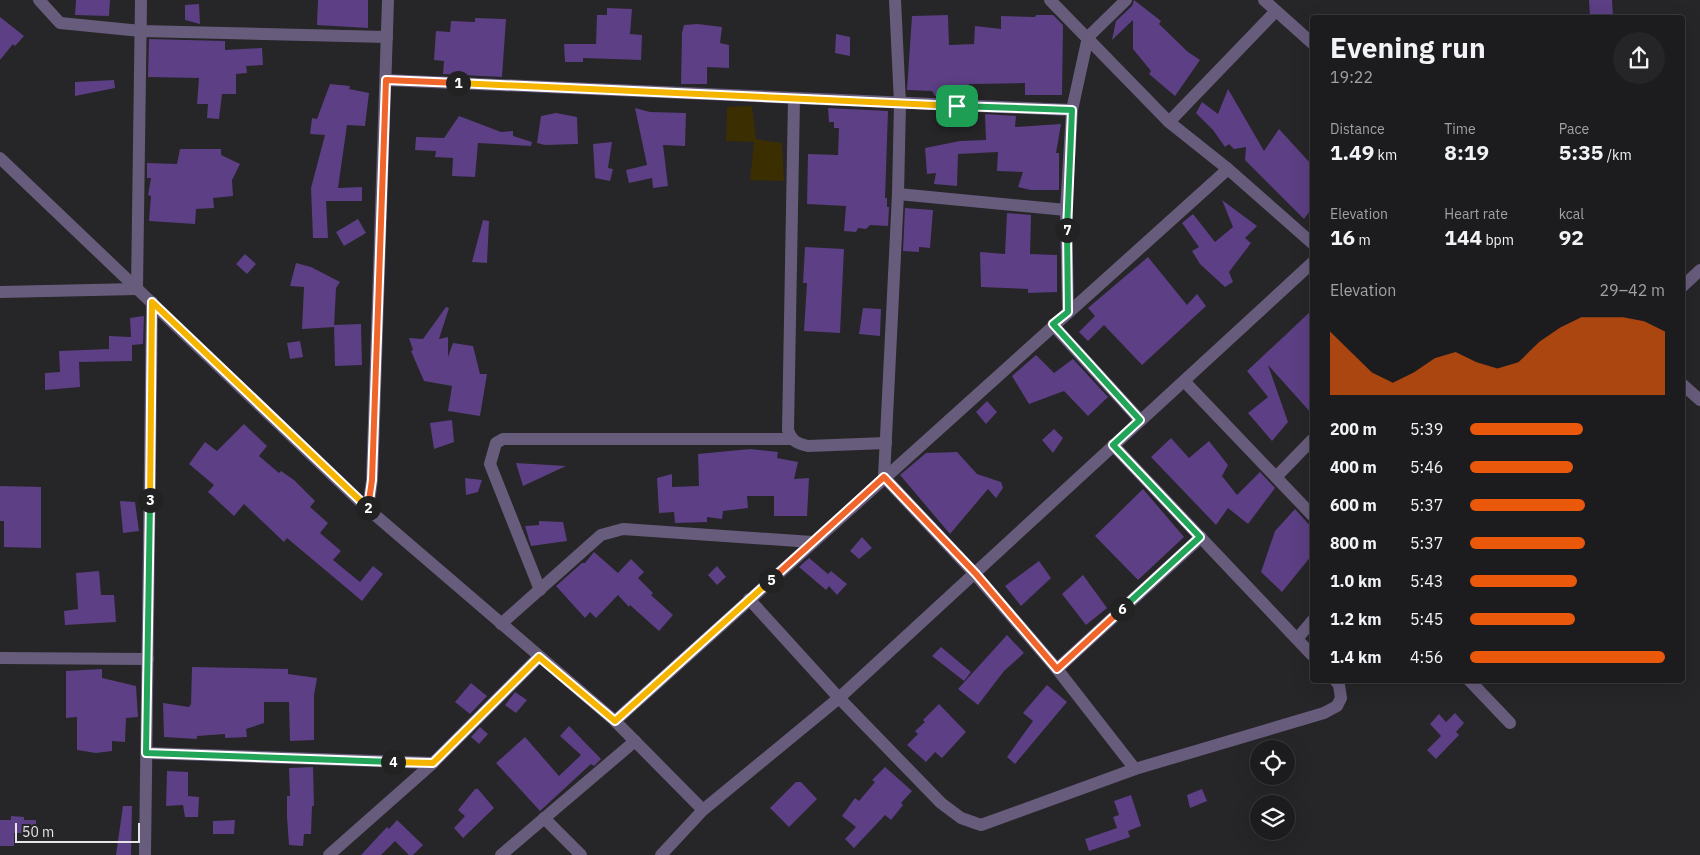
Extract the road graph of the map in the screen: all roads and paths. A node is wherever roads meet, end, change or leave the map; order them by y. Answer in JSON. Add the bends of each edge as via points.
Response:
{"nodes":[{"id":1,"x":39,"y":0,"type":"edge"},
{"id":2,"x":141,"y":0,"type":"edge"},
{"id":3,"x":388,"y":0,"type":"edge"},
{"id":4,"x":895,"y":0,"type":"edge"},
{"id":5,"x":1050,"y":0,"type":"edge"},
{"id":6,"x":1126,"y":0,"type":"edge"},
{"id":7,"x":1264,"y":0,"type":"edge"},
{"id":8,"x":1276,"y":11,"type":"junction"},
{"id":9,"x":141,"y":31,"type":"junction"},
{"id":10,"x":387,"y":37,"type":"junction"},
{"id":11,"x":1088,"y":38,"type":"junction"},
{"id":12,"x":1310,"y":40,"type":"edge"},
{"id":13,"x":386,"y":80,"type":"junction"},
{"id":14,"x":794,"y":99,"type":"junction"},
{"id":15,"x":900,"y":103,"type":"junction"},
{"id":16,"x":1072,"y":110,"type":"junction"},
{"id":17,"x":1169,"y":122,"type":"junction"},
{"id":18,"x":0,"y":158,"type":"edge"},
{"id":19,"x":1228,"y":169,"type":"junction"},
{"id":20,"x":898,"y":194,"type":"junction"},
{"id":21,"x":1066,"y":210,"type":"junction"},
{"id":22,"x":1310,"y":241,"type":"edge"},
{"id":23,"x":1310,"y":265,"type":"edge"},
{"id":24,"x":1700,"y":270,"type":"edge"},
{"id":25,"x":1685,"y":284,"type":"edge"},
{"id":26,"x":137,"y":288,"type":"junction"},
{"id":27,"x":0,"y":292,"type":"edge"},
{"id":28,"x":152,"y":302,"type":"junction"},
{"id":29,"x":1068,"y":312,"type":"junction"},
{"id":30,"x":1053,"y":324,"type":"junction"},
{"id":31,"x":1184,"y":381,"type":"junction"},
{"id":32,"x":1685,"y":387,"type":"edge"},
{"id":33,"x":1700,"y":400,"type":"edge"},
{"id":34,"x":1140,"y":420,"type":"junction"},
{"id":35,"x":792,"y":439,"type":"junction"},
{"id":36,"x":1310,"y":442,"type":"edge"},
{"id":37,"x":886,"y":443,"type":"junction"},
{"id":38,"x":1113,"y":445,"type":"junction"},
{"id":39,"x":884,"y":477,"type":"junction"},
{"id":40,"x":1276,"y":477,"type":"junction"},
{"id":41,"x":368,"y":509,"type":"junction"},
{"id":42,"x":1310,"y":513,"type":"edge"},
{"id":43,"x":1200,"y":537,"type":"junction"},
{"id":44,"x":812,"y":542,"type":"junction"},
{"id":45,"x":976,"y":574,"type":"junction"},
{"id":46,"x":540,"y":590,"type":"junction"},
{"id":47,"x":749,"y":599,"type":"junction"},
{"id":48,"x":1310,"y":623,"type":"edge"},
{"id":49,"x":501,"y":624,"type":"junction"},
{"id":50,"x":1296,"y":639,"type":"junction"},
{"id":51,"x":1310,"y":653,"type":"edge"},
{"id":52,"x":539,"y":657,"type":"junction"},
{"id":53,"x":0,"y":658,"type":"edge"},
{"id":54,"x":148,"y":659,"type":"junction"},
{"id":55,"x":1057,"y":669,"type":"junction"},
{"id":56,"x":1337,"y":683,"type":"edge"},
{"id":57,"x":1472,"y":683,"type":"edge"},
{"id":58,"x":839,"y":698,"type":"junction"},
{"id":59,"x":615,"y":721,"type":"junction"},
{"id":60,"x":1510,"y":723,"type":"dead end"},
{"id":61,"x":635,"y":741,"type":"junction"},
{"id":62,"x":146,"y":753,"type":"junction"},
{"id":63,"x":433,"y":763,"type":"junction"},
{"id":64,"x":1135,"y":770,"type":"junction"},
{"id":65,"x":703,"y":810,"type":"junction"},
{"id":66,"x":544,"y":818,"type":"junction"},
{"id":67,"x":145,"y":855,"type":"edge"},
{"id":68,"x":329,"y":855,"type":"edge"},
{"id":69,"x":501,"y":855,"type":"edge"},
{"id":70,"x":581,"y":855,"type":"edge"},
{"id":71,"x":661,"y":855,"type":"edge"}],
"edges":[{"from":1,"to":9,"type":"street","via":[[60,23]]},
{"from":2,"to":9,"type":"street"},
{"from":3,"to":10,"type":"street"},
{"from":4,"to":15,"type":"street"},
{"from":5,"to":11,"type":"street"},
{"from":6,"to":11,"type":"street"},
{"from":7,"to":8,"type":"street"},
{"from":8,"to":12,"type":"street"},
{"from":8,"to":17,"type":"street"},
{"from":9,"to":10,"type":"street"},
{"from":9,"to":26,"type":"street"},
{"from":10,"to":13,"type":"street"},
{"from":11,"to":16,"type":"street"},
{"from":11,"to":17,"type":"street"},
{"from":13,"to":14,"type":"street"},
{"from":13,"to":41,"type":"street","via":[[373,450]]},
{"from":14,"to":15,"type":"street"},
{"from":14,"to":35,"type":"street","via":[[788,430]]},
{"from":15,"to":16,"type":"street"},
{"from":15,"to":20,"type":"street"},
{"from":16,"to":21,"type":"street"},
{"from":17,"to":19,"type":"street"},
{"from":18,"to":26,"type":"street"},
{"from":19,"to":22,"type":"street"},
{"from":19,"to":29,"type":"street"},
{"from":20,"to":21,"type":"street"},
{"from":20,"to":37,"type":"street"},
{"from":21,"to":29,"type":"street"},
{"from":23,"to":31,"type":"street"},
{"from":24,"to":25,"type":"street"},
{"from":26,"to":27,"type":"street"},
{"from":26,"to":28,"type":"street"},
{"from":28,"to":41,"type":"street"},
{"from":28,"to":54,"type":"street"},
{"from":29,"to":30,"type":"street"},
{"from":30,"to":34,"type":"street"},
{"from":30,"to":39,"type":"street"},
{"from":31,"to":34,"type":"street"},
{"from":31,"to":40,"type":"street"},
{"from":32,"to":33,"type":"street"},
{"from":34,"to":38,"type":"street"},
{"from":35,"to":37,"type":"street","via":[[797,444],[808,446]]},
{"from":35,"to":46,"type":"street","via":[[502,439],[496,443],[490,464]]},
{"from":36,"to":40,"type":"street"},
{"from":37,"to":39,"type":"street"},
{"from":38,"to":43,"type":"street"},
{"from":38,"to":45,"type":"street"},
{"from":39,"to":44,"type":"street"},
{"from":39,"to":45,"type":"street"},
{"from":40,"to":42,"type":"street"},
{"from":41,"to":49,"type":"street"},
{"from":43,"to":50,"type":"street"},
{"from":43,"to":55,"type":"street"},
{"from":44,"to":46,"type":"street","via":[[623,529],[601,535]]},
{"from":44,"to":47,"type":"street"},
{"from":45,"to":55,"type":"street"},
{"from":45,"to":58,"type":"street"},
{"from":46,"to":49,"type":"street"},
{"from":47,"to":58,"type":"street"},
{"from":47,"to":59,"type":"street"},
{"from":48,"to":50,"type":"street"},
{"from":49,"to":52,"type":"street"},
{"from":50,"to":51,"type":"street"},
{"from":52,"to":59,"type":"street"},
{"from":52,"to":63,"type":"street"},
{"from":53,"to":54,"type":"street"},
{"from":54,"to":62,"type":"street"},
{"from":55,"to":64,"type":"street"},
{"from":56,"to":64,"type":"street","via":[[1341,698],[1336,706],[1324,713]]},
{"from":57,"to":60,"type":"street"},
{"from":58,"to":64,"type":"street","via":[[941,804],[981,825]]},
{"from":58,"to":65,"type":"street"},
{"from":59,"to":61,"type":"street"},
{"from":61,"to":65,"type":"street"},
{"from":61,"to":66,"type":"street"},
{"from":62,"to":63,"type":"street"},
{"from":62,"to":67,"type":"street"},
{"from":63,"to":68,"type":"street"},
{"from":65,"to":71,"type":"street"},
{"from":66,"to":69,"type":"street"},
{"from":66,"to":70,"type":"street"}]}
